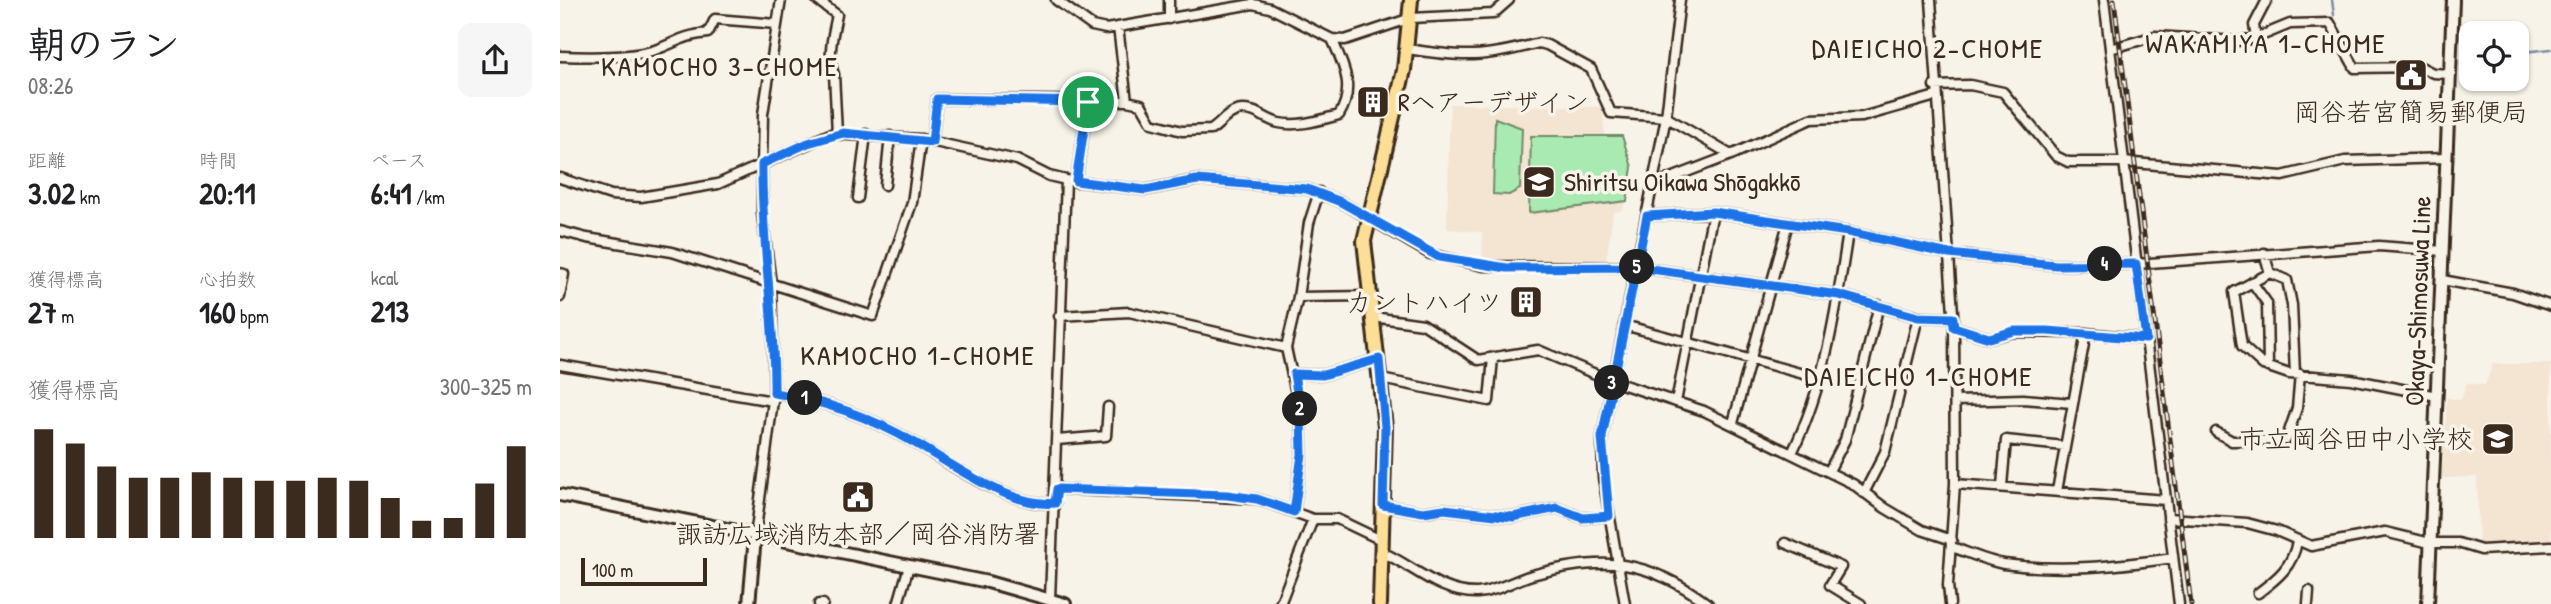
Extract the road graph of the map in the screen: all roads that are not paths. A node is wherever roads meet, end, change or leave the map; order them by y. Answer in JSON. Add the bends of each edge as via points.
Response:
{"nodes":[{"id":1,"x":780,"y":0,"type":"edge"},
{"id":2,"x":817,"y":0,"type":"edge"},
{"id":3,"x":1056,"y":0,"type":"edge"},
{"id":4,"x":1169,"y":0,"type":"edge"},
{"id":5,"x":1411,"y":0,"type":"edge"},
{"id":6,"x":1509,"y":0,"type":"edge"},
{"id":7,"x":1680,"y":0,"type":"edge"},
{"id":8,"x":1931,"y":0,"type":"edge"},
{"id":9,"x":2104,"y":0,"type":"edge"},
{"id":10,"x":2267,"y":0,"type":"edge"},
{"id":11,"x":2453,"y":0,"type":"edge"},
{"id":12,"x":1411,"y":18,"type":"junction"},
{"id":13,"x":1169,"y":19,"type":"junction"},
{"id":14,"x":777,"y":24,"type":"junction"},
{"id":15,"x":1118,"y":27,"type":"junction"},
{"id":16,"x":1332,"y":38,"type":"junction"},
{"id":17,"x":2256,"y":38,"type":"junction"},
{"id":18,"x":1408,"y":49,"type":"junction"},
{"id":19,"x":2110,"y":49,"type":"junction"},
{"id":20,"x":560,"y":56,"type":"edge"},
{"id":21,"x":2450,"y":74,"type":"junction"},
{"id":22,"x":1934,"y":86,"type":"junction"},
{"id":23,"x":1936,"y":96,"type":"junction"},
{"id":24,"x":1127,"y":101,"type":"junction"},
{"id":25,"x":1088,"y":102,"type":"junction"},
{"id":26,"x":1666,"y":117,"type":"junction"},
{"id":27,"x":837,"y":134,"type":"junction"},
{"id":28,"x":866,"y":134,"type":"junction"},
{"id":29,"x":890,"y":136,"type":"junction"},
{"id":30,"x":921,"y":139,"type":"junction"},
{"id":31,"x":932,"y":142,"type":"junction"},
{"id":32,"x":1731,"y":155,"type":"junction"},
{"id":33,"x":2446,"y":158,"type":"junction"},
{"id":34,"x":2123,"y":162,"type":"junction"},
{"id":35,"x":762,"y":164,"type":"junction"},
{"id":36,"x":560,"y":178,"type":"edge"},
{"id":37,"x":1071,"y":181,"type":"junction"},
{"id":38,"x":885,"y":185,"type":"dead end"},
{"id":39,"x":1653,"y":185,"type":"junction"},
{"id":40,"x":1319,"y":192,"type":"junction"},
{"id":41,"x":858,"y":198,"type":"dead end"},
{"id":42,"x":1713,"y":212,"type":"junction"},
{"id":43,"x":1647,"y":216,"type":"junction"},
{"id":44,"x":1367,"y":218,"type":"junction"},
{"id":45,"x":1788,"y":223,"type":"junction"},
{"id":46,"x":560,"y":231,"type":"edge"},
{"id":47,"x":1848,"y":232,"type":"junction"},
{"id":48,"x":2443,"y":251,"type":"junction"},
{"id":49,"x":2264,"y":253,"type":"junction"},
{"id":50,"x":1949,"y":254,"type":"junction"},
{"id":51,"x":2136,"y":264,"type":"junction"},
{"id":52,"x":1636,"y":267,"type":"junction"},
{"id":53,"x":560,"y":273,"type":"edge"},
{"id":54,"x":2270,"y":273,"type":"junction"},
{"id":55,"x":1700,"y":276,"type":"junction"},
{"id":56,"x":2442,"y":281,"type":"junction"},
{"id":57,"x":2252,"y":282,"type":"junction"},
{"id":58,"x":771,"y":283,"type":"junction"},
{"id":59,"x":1772,"y":285,"type":"junction"},
{"id":60,"x":1839,"y":295,"type":"junction"},
{"id":61,"x":1369,"y":296,"type":"junction"},
{"id":62,"x":560,"y":297,"type":"edge"},
{"id":63,"x":1298,"y":297,"type":"junction"},
{"id":64,"x":1879,"y":305,"type":"junction"},
{"id":65,"x":2551,"y":306,"type":"edge"},
{"id":66,"x":1059,"y":316,"type":"junction"},
{"id":67,"x":1373,"y":317,"type":"junction"},
{"id":68,"x":1918,"y":317,"type":"junction"},
{"id":69,"x":1954,"y":323,"type":"junction"},
{"id":70,"x":1624,"y":325,"type":"junction"},
{"id":71,"x":2085,"y":333,"type":"junction"},
{"id":72,"x":2146,"y":339,"type":"junction"},
{"id":73,"x":1687,"y":342,"type":"junction"},
{"id":74,"x":1286,"y":348,"type":"junction"},
{"id":75,"x":1493,"y":358,"type":"junction"},
{"id":76,"x":1379,"y":359,"type":"junction"},
{"id":77,"x":1751,"y":359,"type":"junction"},
{"id":78,"x":560,"y":365,"type":"edge"},
{"id":79,"x":2268,"y":367,"type":"junction"},
{"id":80,"x":1294,"y":374,"type":"junction"},
{"id":81,"x":2298,"y":374,"type":"junction"},
{"id":82,"x":1818,"y":378,"type":"junction"},
{"id":83,"x":1381,"y":379,"type":"junction"},
{"id":84,"x":1612,"y":381,"type":"junction"},
{"id":85,"x":2437,"y":396,"type":"junction"},
{"id":86,"x":773,"y":397,"type":"junction"},
{"id":87,"x":1955,"y":401,"type":"junction"},
{"id":88,"x":1676,"y":402,"type":"junction"},
{"id":89,"x":2072,"y":402,"type":"junction"},
{"id":90,"x":1108,"y":407,"type":"dead end"},
{"id":91,"x":1733,"y":423,"type":"junction"},
{"id":92,"x":2216,"y":432,"type":"dead end"},
{"id":93,"x":1057,"y":440,"type":"junction"},
{"id":94,"x":2064,"y":446,"type":"junction"},
{"id":95,"x":1792,"y":453,"type":"junction"},
{"id":96,"x":1829,"y":471,"type":"junction"},
{"id":97,"x":1955,"y":484,"type":"junction"},
{"id":98,"x":2002,"y":486,"type":"junction"},
{"id":99,"x":1057,"y":489,"type":"junction"},
{"id":100,"x":2057,"y":491,"type":"junction"},
{"id":101,"x":1864,"y":493,"type":"junction"},
{"id":102,"x":560,"y":495,"type":"edge"},
{"id":103,"x":2166,"y":500,"type":"junction"},
{"id":104,"x":1055,"y":503,"type":"junction"},
{"id":105,"x":1383,"y":505,"type":"junction"},
{"id":106,"x":1294,"y":512,"type":"junction"},
{"id":107,"x":1609,"y":516,"type":"junction"},
{"id":108,"x":2168,"y":518,"type":"junction"},
{"id":109,"x":1312,"y":519,"type":"junction"},
{"id":110,"x":755,"y":537,"type":"junction"},
{"id":111,"x":2297,"y":541,"type":"junction"},
{"id":112,"x":1786,"y":543,"type":"dead end"},
{"id":113,"x":2430,"y":543,"type":"junction"},
{"id":114,"x":1952,"y":544,"type":"junction"},
{"id":115,"x":1381,"y":546,"type":"junction"},
{"id":116,"x":2551,"y":546,"type":"edge"},
{"id":117,"x":2173,"y":558,"type":"junction"},
{"id":118,"x":1617,"y":564,"type":"junction"},
{"id":119,"x":909,"y":566,"type":"junction"},
{"id":120,"x":2309,"y":591,"type":"dead end"},
{"id":121,"x":2258,"y":593,"type":"dead end"},
{"id":122,"x":1049,"y":601,"type":"edge"},
{"id":123,"x":749,"y":604,"type":"edge"},
{"id":124,"x":898,"y":604,"type":"edge"},
{"id":125,"x":1065,"y":604,"type":"edge"},
{"id":126,"x":1280,"y":604,"type":"edge"},
{"id":127,"x":1380,"y":604,"type":"edge"},
{"id":128,"x":1625,"y":604,"type":"edge"},
{"id":129,"x":1707,"y":604,"type":"edge"},
{"id":130,"x":1861,"y":604,"type":"edge"},
{"id":131,"x":1950,"y":604,"type":"edge"},
{"id":132,"x":2179,"y":604,"type":"edge"},
{"id":133,"x":2308,"y":604,"type":"edge"},
{"id":134,"x":2428,"y":604,"type":"edge"}],
"edges":[{"from":1,"to":14,"type":"street"},
{"from":2,"to":27,"type":"street","via":[[837,15],[831,67]]},
{"from":3,"to":15,"type":"street","via":[[1092,26]]},
{"from":4,"to":13,"type":"street"},
{"from":5,"to":12,"type":"main road"},
{"from":6,"to":12,"type":"street","via":[[1485,15]]},
{"from":7,"to":26,"type":"street"},
{"from":8,"to":22,"type":"street"},
{"from":9,"to":19,"type":"street"},
{"from":10,"to":17,"type":"street","via":[[2254,25]]},
{"from":11,"to":21,"type":"main road","name":"Okaya-Shimosuwa Line"},
{"from":12,"to":16,"type":"street","via":[[1345,40]]},
{"from":12,"to":18,"type":"main road"},
{"from":13,"to":15,"type":"street"},
{"from":13,"to":16,"type":"street","via":[[1261,5]]},
{"from":14,"to":20,"type":"street","via":[[715,19],[708,33],[679,37],[654,50]]},
{"from":14,"to":35,"type":"street","via":[[763,114]]},
{"from":15,"to":24,"type":"street"},
{"from":16,"to":24,"type":"street","via":[[1348,75],[1346,101],[1339,115],[1290,124],[1242,110],[1228,114],[1211,130],[1182,131],[1152,123],[1141,104]]},
{"from":17,"to":19,"type":"street","via":[[2155,36]]},
{"from":17,"to":21,"type":"street","via":[[2290,23],[2330,23],[2354,68],[2421,67]]},
{"from":18,"to":26,"type":"street","via":[[1462,57],[1547,45],[1591,69],[1611,113]]},
{"from":18,"to":44,"type":"main road"},
{"from":19,"to":34,"type":"street"},
{"from":21,"to":33,"type":"main road","name":"Okaya-Shimosuwa Line"},
{"from":22,"to":23,"type":"street"},
{"from":22,"to":34,"type":"street","via":[[1970,85],[2003,92],[2061,161]]},
{"from":23,"to":32,"type":"street","via":[[1860,117],[1811,119]]},
{"from":23,"to":50,"type":"street"},
{"from":24,"to":25,"type":"street"},
{"from":25,"to":31,"type":"street","via":[[937,99]]},
{"from":25,"to":37,"type":"street"},
{"from":26,"to":32,"type":"street"},
{"from":26,"to":39,"type":"street"},
{"from":27,"to":28,"type":"street"},
{"from":27,"to":35,"type":"street"},
{"from":28,"to":29,"type":"street"},
{"from":28,"to":41,"type":"street"},
{"from":29,"to":30,"type":"street"},
{"from":29,"to":38,"type":"street"},
{"from":30,"to":31,"type":"street"},
{"from":30,"to":58,"type":"street","via":[[912,203],[873,316]]},
{"from":31,"to":37,"type":"street","via":[[1017,160]]},
{"from":32,"to":39,"type":"street"},
{"from":33,"to":34,"type":"street","via":[[2345,161],[2282,176]]},
{"from":33,"to":48,"type":"main road","name":"Okaya-Shimosuwa Line"},
{"from":34,"to":51,"type":"street"},
{"from":35,"to":36,"type":"street","via":[[703,188],[641,197],[611,195]]},
{"from":35,"to":58,"type":"street","via":[[762,214]]},
{"from":37,"to":40,"type":"street","via":[[1145,190],[1197,180]]},
{"from":37,"to":66,"type":"street"},
{"from":39,"to":43,"type":"street"},
{"from":40,"to":44,"type":"street"},
{"from":40,"to":63,"type":"street","via":[[1309,223]]},
{"from":42,"to":43,"type":"street"},
{"from":42,"to":45,"type":"street"},
{"from":42,"to":55,"type":"street"},
{"from":43,"to":52,"type":"street"},
{"from":44,"to":52,"type":"street","via":[[1430,254],[1483,266]]},
{"from":44,"to":61,"type":"main road","via":[[1364,240]]},
{"from":45,"to":47,"type":"street"},
{"from":45,"to":59,"type":"street"},
{"from":46,"to":58,"type":"street","via":[[672,251]]},
{"from":47,"to":50,"type":"street"},
{"from":47,"to":60,"type":"street"},
{"from":48,"to":49,"type":"street","via":[[2379,246]]},
{"from":48,"to":56,"type":"main road","name":"Okaya-Shimosuwa Line"},
{"from":49,"to":51,"type":"street"},
{"from":49,"to":54,"type":"street"},
{"from":50,"to":51,"type":"street","via":[[2056,265]]},
{"from":50,"to":69,"type":"street"},
{"from":51,"to":72,"type":"street"},
{"from":52,"to":55,"type":"street"},
{"from":52,"to":70,"type":"street"},
{"from":53,"to":62,"type":"street","via":[[564,274]]},
{"from":54,"to":57,"type":"street"},
{"from":54,"to":81,"type":"street","via":[[2287,280]]},
{"from":55,"to":59,"type":"street"},
{"from":55,"to":73,"type":"street"},
{"from":56,"to":65,"type":"street","via":[[2512,293]]},
{"from":56,"to":85,"type":"main road","name":"Okaya-Shimosuwa Line"},
{"from":57,"to":79,"type":"street","via":[[2267,303]]},
{"from":57,"to":79,"type":"street","via":[[2234,292],[2242,346]]},
{"from":58,"to":86,"type":"street"},
{"from":59,"to":60,"type":"street"},
{"from":59,"to":77,"type":"street"},
{"from":60,"to":64,"type":"street"},
{"from":60,"to":82,"type":"street"},
{"from":61,"to":63,"type":"street"},
{"from":61,"to":67,"type":"main road"},
{"from":63,"to":74,"type":"street"},
{"from":64,"to":68,"type":"street"},
{"from":64,"to":96,"type":"street","via":[[1845,440]]},
{"from":66,"to":74,"type":"street","via":[[1129,312]]},
{"from":66,"to":93,"type":"street"},
{"from":67,"to":75,"type":"street","via":[[1423,324],[1468,356]]},
{"from":67,"to":76,"type":"main road"},
{"from":68,"to":69,"type":"street"},
{"from":68,"to":101,"type":"street","via":[[1885,452]]},
{"from":69,"to":71,"type":"street","via":[[1989,338],[2014,331]]},
{"from":69,"to":87,"type":"street"},
{"from":70,"to":73,"type":"street"},
{"from":70,"to":84,"type":"street"},
{"from":71,"to":72,"type":"street"},
{"from":71,"to":89,"type":"street"},
{"from":72,"to":103,"type":"street"},
{"from":73,"to":77,"type":"street"},
{"from":73,"to":88,"type":"street"},
{"from":74,"to":80,"type":"street"},
{"from":75,"to":83,"type":"street","via":[[1489,401]]},
{"from":75,"to":84,"type":"street","via":[[1538,351]]},
{"from":76,"to":80,"type":"street","via":[[1323,375]]},
{"from":76,"to":83,"type":"main road"},
{"from":77,"to":82,"type":"street"},
{"from":77,"to":91,"type":"street"},
{"from":78,"to":86,"type":"street"},
{"from":79,"to":81,"type":"street"},
{"from":80,"to":106,"type":"street","via":[[1302,454]]},
{"from":81,"to":85,"type":"street"},
{"from":81,"to":92,"type":"street","via":[[2297,408],[2286,440],[2232,441]]},
{"from":82,"to":95,"type":"street","via":[[1808,420]]},
{"from":83,"to":105,"type":"main road"},
{"from":84,"to":88,"type":"street"},
{"from":84,"to":107,"type":"street","via":[[1602,437]]},
{"from":85,"to":113,"type":"main road","name":"Okaya-Shimosuwa Line"},
{"from":86,"to":104,"type":"street","via":[[818,400],[914,442],[995,487],[1038,505]]},
{"from":86,"to":110,"type":"street"},
{"from":87,"to":89,"type":"street"},
{"from":87,"to":97,"type":"street"},
{"from":88,"to":91,"type":"street"},
{"from":89,"to":94,"type":"street"},
{"from":90,"to":93,"type":"street","via":[[1106,436]]},
{"from":91,"to":95,"type":"street"},
{"from":93,"to":99,"type":"street"},
{"from":94,"to":98,"type":"street","via":[[2006,440]]},
{"from":94,"to":100,"type":"street"},
{"from":95,"to":96,"type":"street"},
{"from":96,"to":101,"type":"street"},
{"from":97,"to":98,"type":"street"},
{"from":97,"to":114,"type":"street"},
{"from":98,"to":100,"type":"street"},
{"from":99,"to":104,"type":"street"},
{"from":99,"to":106,"type":"street","via":[[1227,495],[1257,499]]},
{"from":100,"to":103,"type":"street"},
{"from":101,"to":114,"type":"street","via":[[1901,519]]},
{"from":102,"to":110,"type":"main road"},
{"from":103,"to":108,"type":"street"},
{"from":104,"to":122,"type":"street"},
{"from":105,"to":107,"type":"street","via":[[1513,517],[1557,508],[1583,518]]},
{"from":105,"to":115,"type":"main road"},
{"from":106,"to":109,"type":"street"},
{"from":107,"to":118,"type":"street"},
{"from":108,"to":111,"type":"street","via":[[2247,523]]},
{"from":108,"to":117,"type":"street"},
{"from":109,"to":115,"type":"street","via":[[1337,519]]},
{"from":109,"to":126,"type":"street"},
{"from":110,"to":119,"type":"main road"},
{"from":110,"to":123,"type":"main road"},
{"from":111,"to":113,"type":"street","via":[[2324,545],[2385,532]]},
{"from":111,"to":121,"type":"street","via":[[2295,557]]},
{"from":112,"to":130,"type":"street","via":[[1840,567],[1830,585]]},
{"from":113,"to":116,"type":"street","via":[[2458,543],[2482,550]]},
{"from":113,"to":134,"type":"main road","name":"Okaya-Shimosuwa Line"},
{"from":114,"to":117,"type":"street","via":[[2002,564],[2062,569]]},
{"from":114,"to":131,"type":"street"},
{"from":115,"to":118,"type":"street","via":[[1441,585],[1476,593],[1574,565]]},
{"from":115,"to":127,"type":"main road"},
{"from":117,"to":132,"type":"street"},
{"from":118,"to":128,"type":"street"},
{"from":118,"to":129,"type":"street","via":[[1669,577]]},
{"from":119,"to":122,"type":"main road","via":[[988,582]]},
{"from":119,"to":124,"type":"street"},
{"from":120,"to":133,"type":"street"},
{"from":122,"to":125,"type":"main road"}]}
